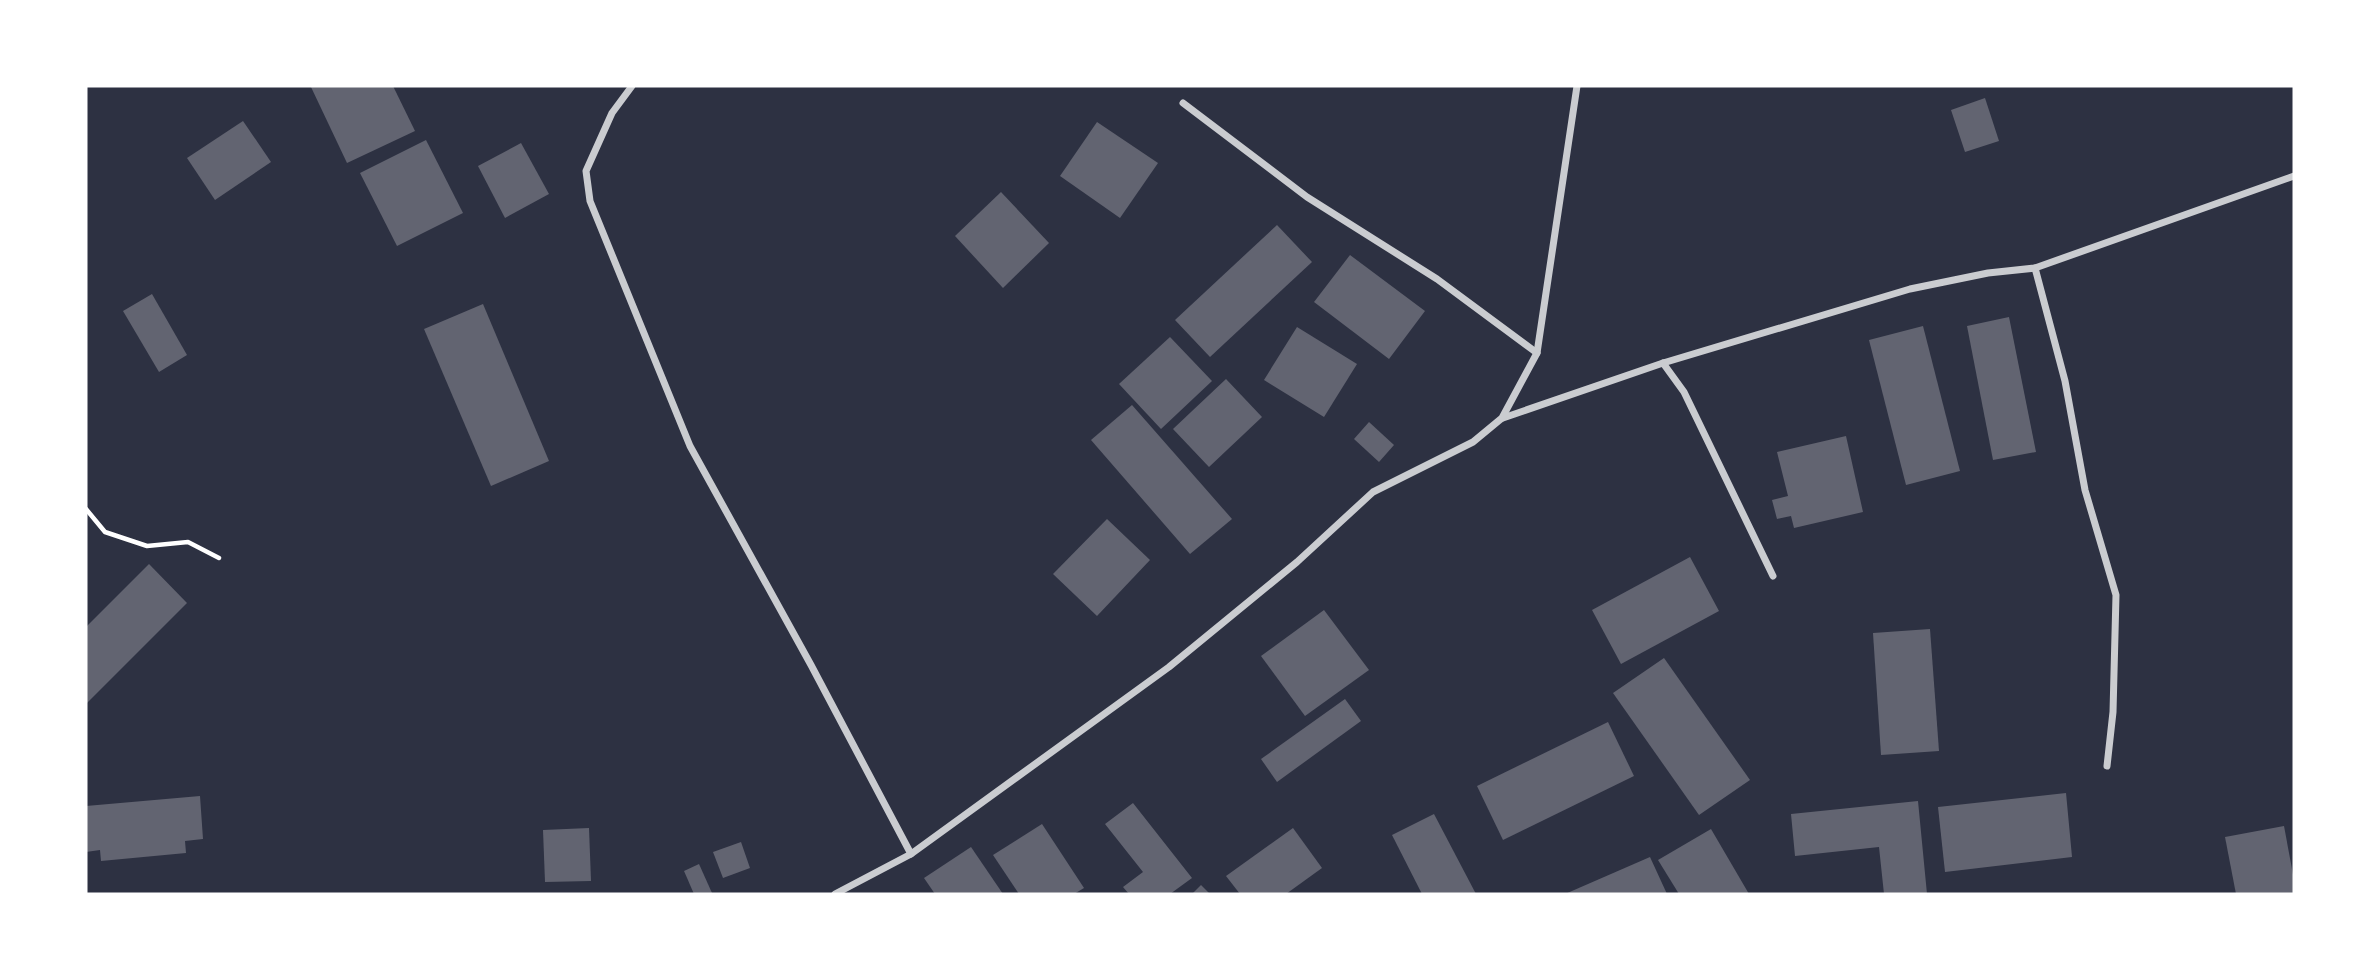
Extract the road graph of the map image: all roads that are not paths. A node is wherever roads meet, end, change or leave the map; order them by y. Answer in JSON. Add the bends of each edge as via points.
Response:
{"nodes":[{"id":1,"x":632,"y":86,"type":"edge"},
{"id":2,"x":1577,"y":86,"type":"edge"},
{"id":3,"x":1183,"y":103,"type":"dead end"},
{"id":4,"x":2294,"y":176,"type":"edge"},
{"id":5,"x":2035,"y":268,"type":"junction"},
{"id":6,"x":1537,"y":353,"type":"junction"},
{"id":7,"x":1663,"y":363,"type":"junction"},
{"id":8,"x":1503,"y":418,"type":"junction"},
{"id":9,"x":1773,"y":576,"type":"dead end"},
{"id":10,"x":2107,"y":766,"type":"dead end"},
{"id":11,"x":911,"y":854,"type":"junction"},
{"id":12,"x":835,"y":894,"type":"edge"}],
"edges":[{"from":1,"to":11,"type":"street","via":[[612,113],[586,171],[590,201],[690,446]]},
{"from":2,"to":6,"type":"street"},
{"from":3,"to":6,"type":"street","via":[[1307,197],[1437,279]]},
{"from":4,"to":5,"type":"street"},
{"from":5,"to":7,"type":"street","via":[[1910,289]]},
{"from":5,"to":10,"type":"street","via":[[2065,381],[2085,490],[2116,595]]},
{"from":6,"to":8,"type":"street"},
{"from":7,"to":8,"type":"street"},
{"from":7,"to":9,"type":"street","via":[[1684,392]]},
{"from":8,"to":11,"type":"street","via":[[1473,442],[1373,492],[1297,562],[1169,667]]},
{"from":11,"to":12,"type":"street"}]}
